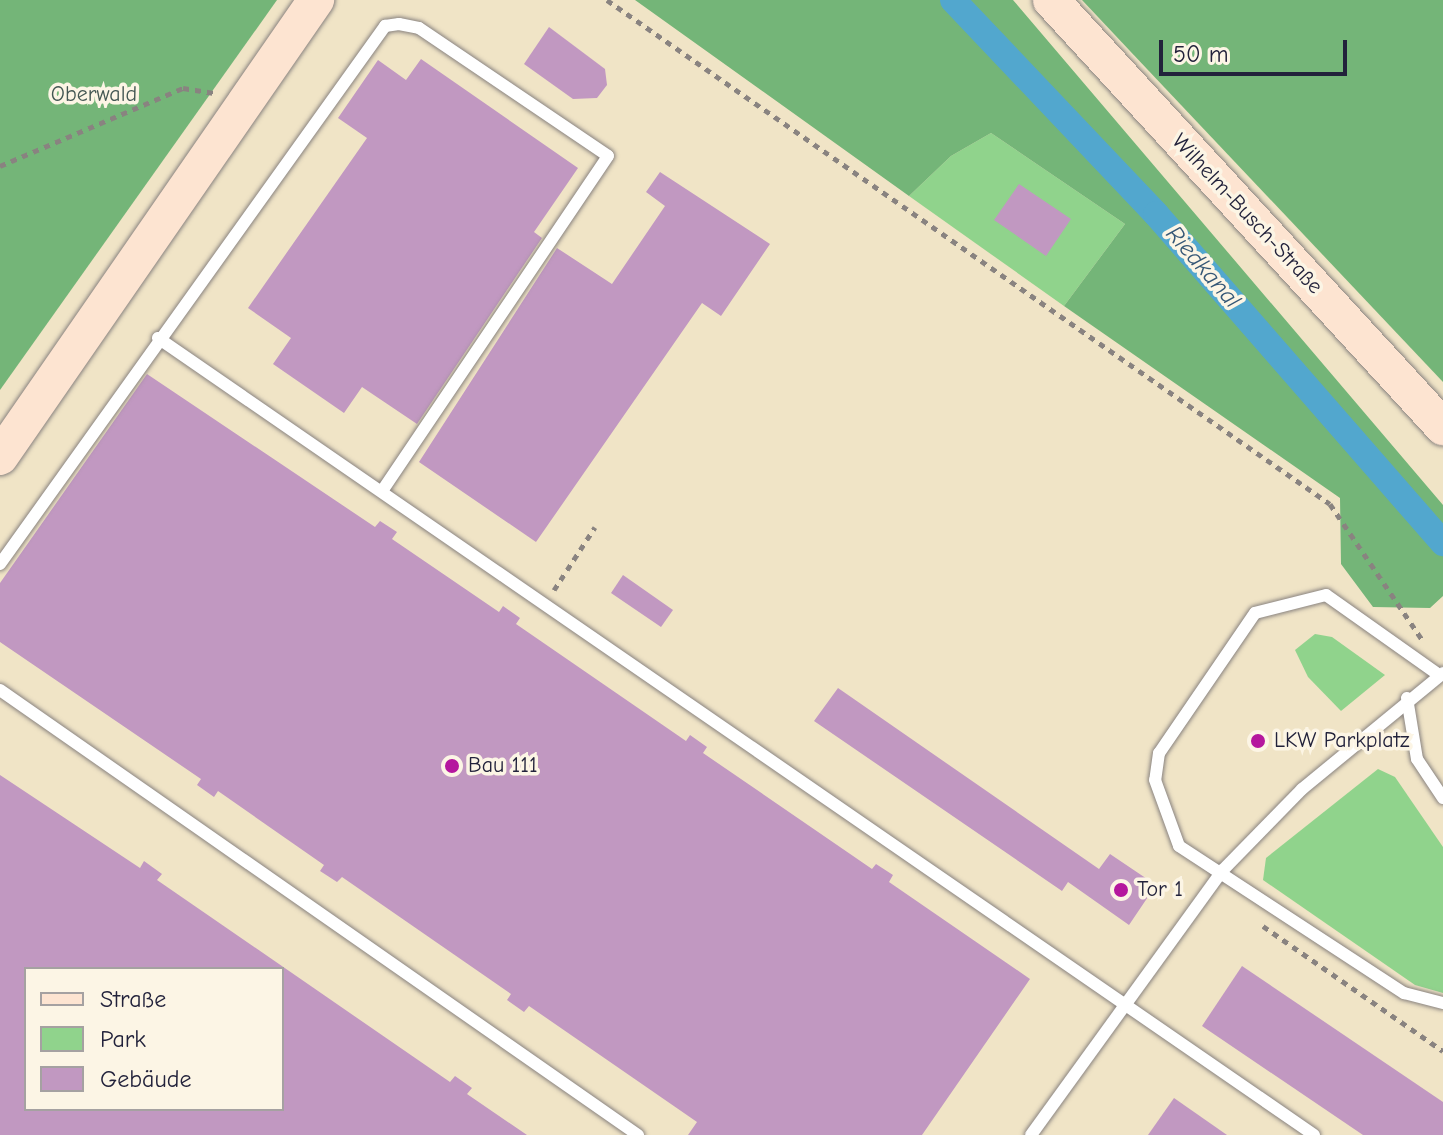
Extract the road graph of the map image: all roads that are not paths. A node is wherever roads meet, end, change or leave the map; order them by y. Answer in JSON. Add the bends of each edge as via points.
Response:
{"nodes":[{"id":1,"x":316,"y":0,"type":"edge"},
{"id":2,"x":1051,"y":0,"type":"edge"},
{"id":3,"x":158,"y":338,"type":"junction"},
{"id":4,"x":1443,"y":427,"type":"edge"},
{"id":5,"x":0,"y":457,"type":"edge"},
{"id":6,"x":383,"y":490,"type":"junction"},
{"id":7,"x":0,"y":564,"type":"edge"},
{"id":8,"x":1442,"y":672,"type":"edge"},
{"id":9,"x":0,"y":690,"type":"edge"},
{"id":10,"x":1407,"y":698,"type":"junction"},
{"id":11,"x":1443,"y":798,"type":"edge"},
{"id":12,"x":1223,"y":870,"type":"junction"},
{"id":13,"x":1123,"y":1003,"type":"junction"},
{"id":14,"x":1443,"y":1003,"type":"edge"},
{"id":15,"x":638,"y":1135,"type":"edge"},
{"id":16,"x":1031,"y":1135,"type":"edge"},
{"id":17,"x":1314,"y":1135,"type":"edge"}],
"edges":[{"from":1,"to":5,"type":"main road"},
{"from":2,"to":4,"type":"main road","name":"Wilhelm-Busch-Straße"},
{"from":3,"to":6,"type":"lane"},
{"from":3,"to":6,"type":"lane","via":[[385,26],[419,28],[608,156]]},
{"from":3,"to":7,"type":"lane"},
{"from":6,"to":13,"type":"lane"},
{"from":8,"to":10,"type":"lane"},
{"from":8,"to":12,"type":"lane","via":[[1326,595],[1255,613],[1159,753],[1155,780],[1179,846]]},
{"from":9,"to":15,"type":"lane"},
{"from":10,"to":11,"type":"lane","via":[[1417,759]]},
{"from":10,"to":12,"type":"lane","via":[[1302,789]]},
{"from":12,"to":13,"type":"lane"},
{"from":12,"to":14,"type":"lane","via":[[1404,993]]},
{"from":13,"to":16,"type":"lane"},
{"from":13,"to":17,"type":"lane"}]}
